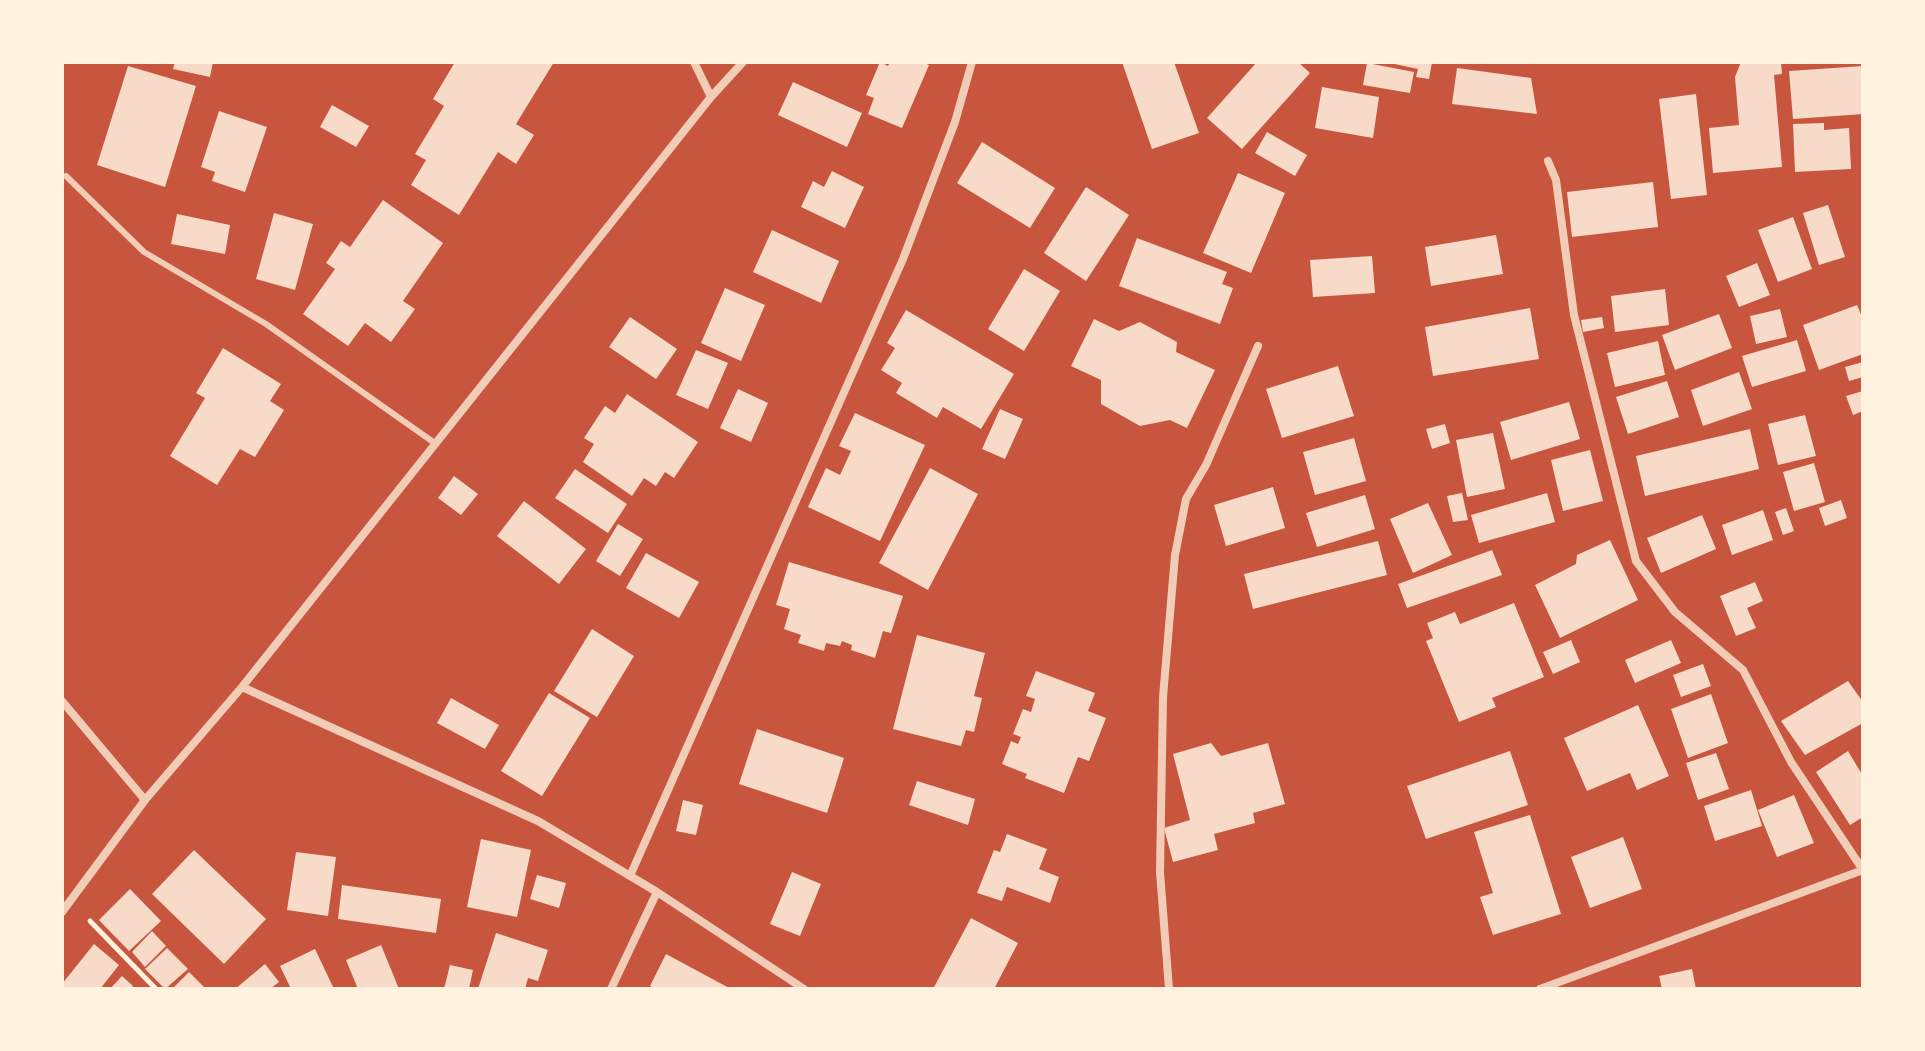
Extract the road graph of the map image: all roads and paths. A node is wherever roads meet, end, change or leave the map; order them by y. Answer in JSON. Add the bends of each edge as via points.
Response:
{"nodes":[{"id":1,"x":694,"y":62,"type":"edge"},
{"id":2,"x":743,"y":62,"type":"edge"},
{"id":3,"x":972,"y":62,"type":"edge"},
{"id":4,"x":711,"y":97,"type":"junction"},
{"id":5,"x":1548,"y":161,"type":"dead end"},
{"id":6,"x":66,"y":176,"type":"dead end"},
{"id":7,"x":1258,"y":346,"type":"dead end"},
{"id":8,"x":436,"y":444,"type":"junction"},
{"id":9,"x":242,"y":687,"type":"junction"},
{"id":10,"x":62,"y":701,"type":"edge"},
{"id":11,"x":145,"y":800,"type":"junction"},
{"id":12,"x":1863,"y":870,"type":"edge"},
{"id":13,"x":630,"y":876,"type":"junction"},
{"id":14,"x":657,"y":892,"type":"junction"},
{"id":15,"x":70,"y":901,"type":"junction"},
{"id":16,"x":62,"y":912,"type":"edge"},
{"id":17,"x":156,"y":989,"type":"edge"},
{"id":18,"x":611,"y":989,"type":"edge"},
{"id":19,"x":804,"y":989,"type":"edge"},
{"id":20,"x":1169,"y":989,"type":"edge"},
{"id":21,"x":1540,"y":989,"type":"edge"}],
"edges":[{"from":1,"to":4,"type":"street"},
{"from":2,"to":4,"type":"street"},
{"from":3,"to":13,"type":"street","via":[[903,259]]},
{"from":4,"to":8,"type":"street"},
{"from":5,"to":12,"type":"street","via":[[1556,180],[1574,315],[1636,561],[1675,612],[1743,670],[1791,762]]},
{"from":6,"to":8,"type":"lane","via":[[144,252],[266,324]]},
{"from":7,"to":20,"type":"street","via":[[1186,499],[1175,555],[1163,697],[1160,856]]},
{"from":8,"to":9,"type":"street"},
{"from":9,"to":11,"type":"street"},
{"from":9,"to":13,"type":"street","via":[[538,821]]},
{"from":10,"to":11,"type":"street"},
{"from":11,"to":15,"type":"street"},
{"from":12,"to":21,"type":"street"},
{"from":13,"to":14,"type":"street"},
{"from":14,"to":18,"type":"street"},
{"from":14,"to":19,"type":"street"},
{"from":15,"to":16,"type":"street"},
{"from":15,"to":17,"type":"path"}]}
